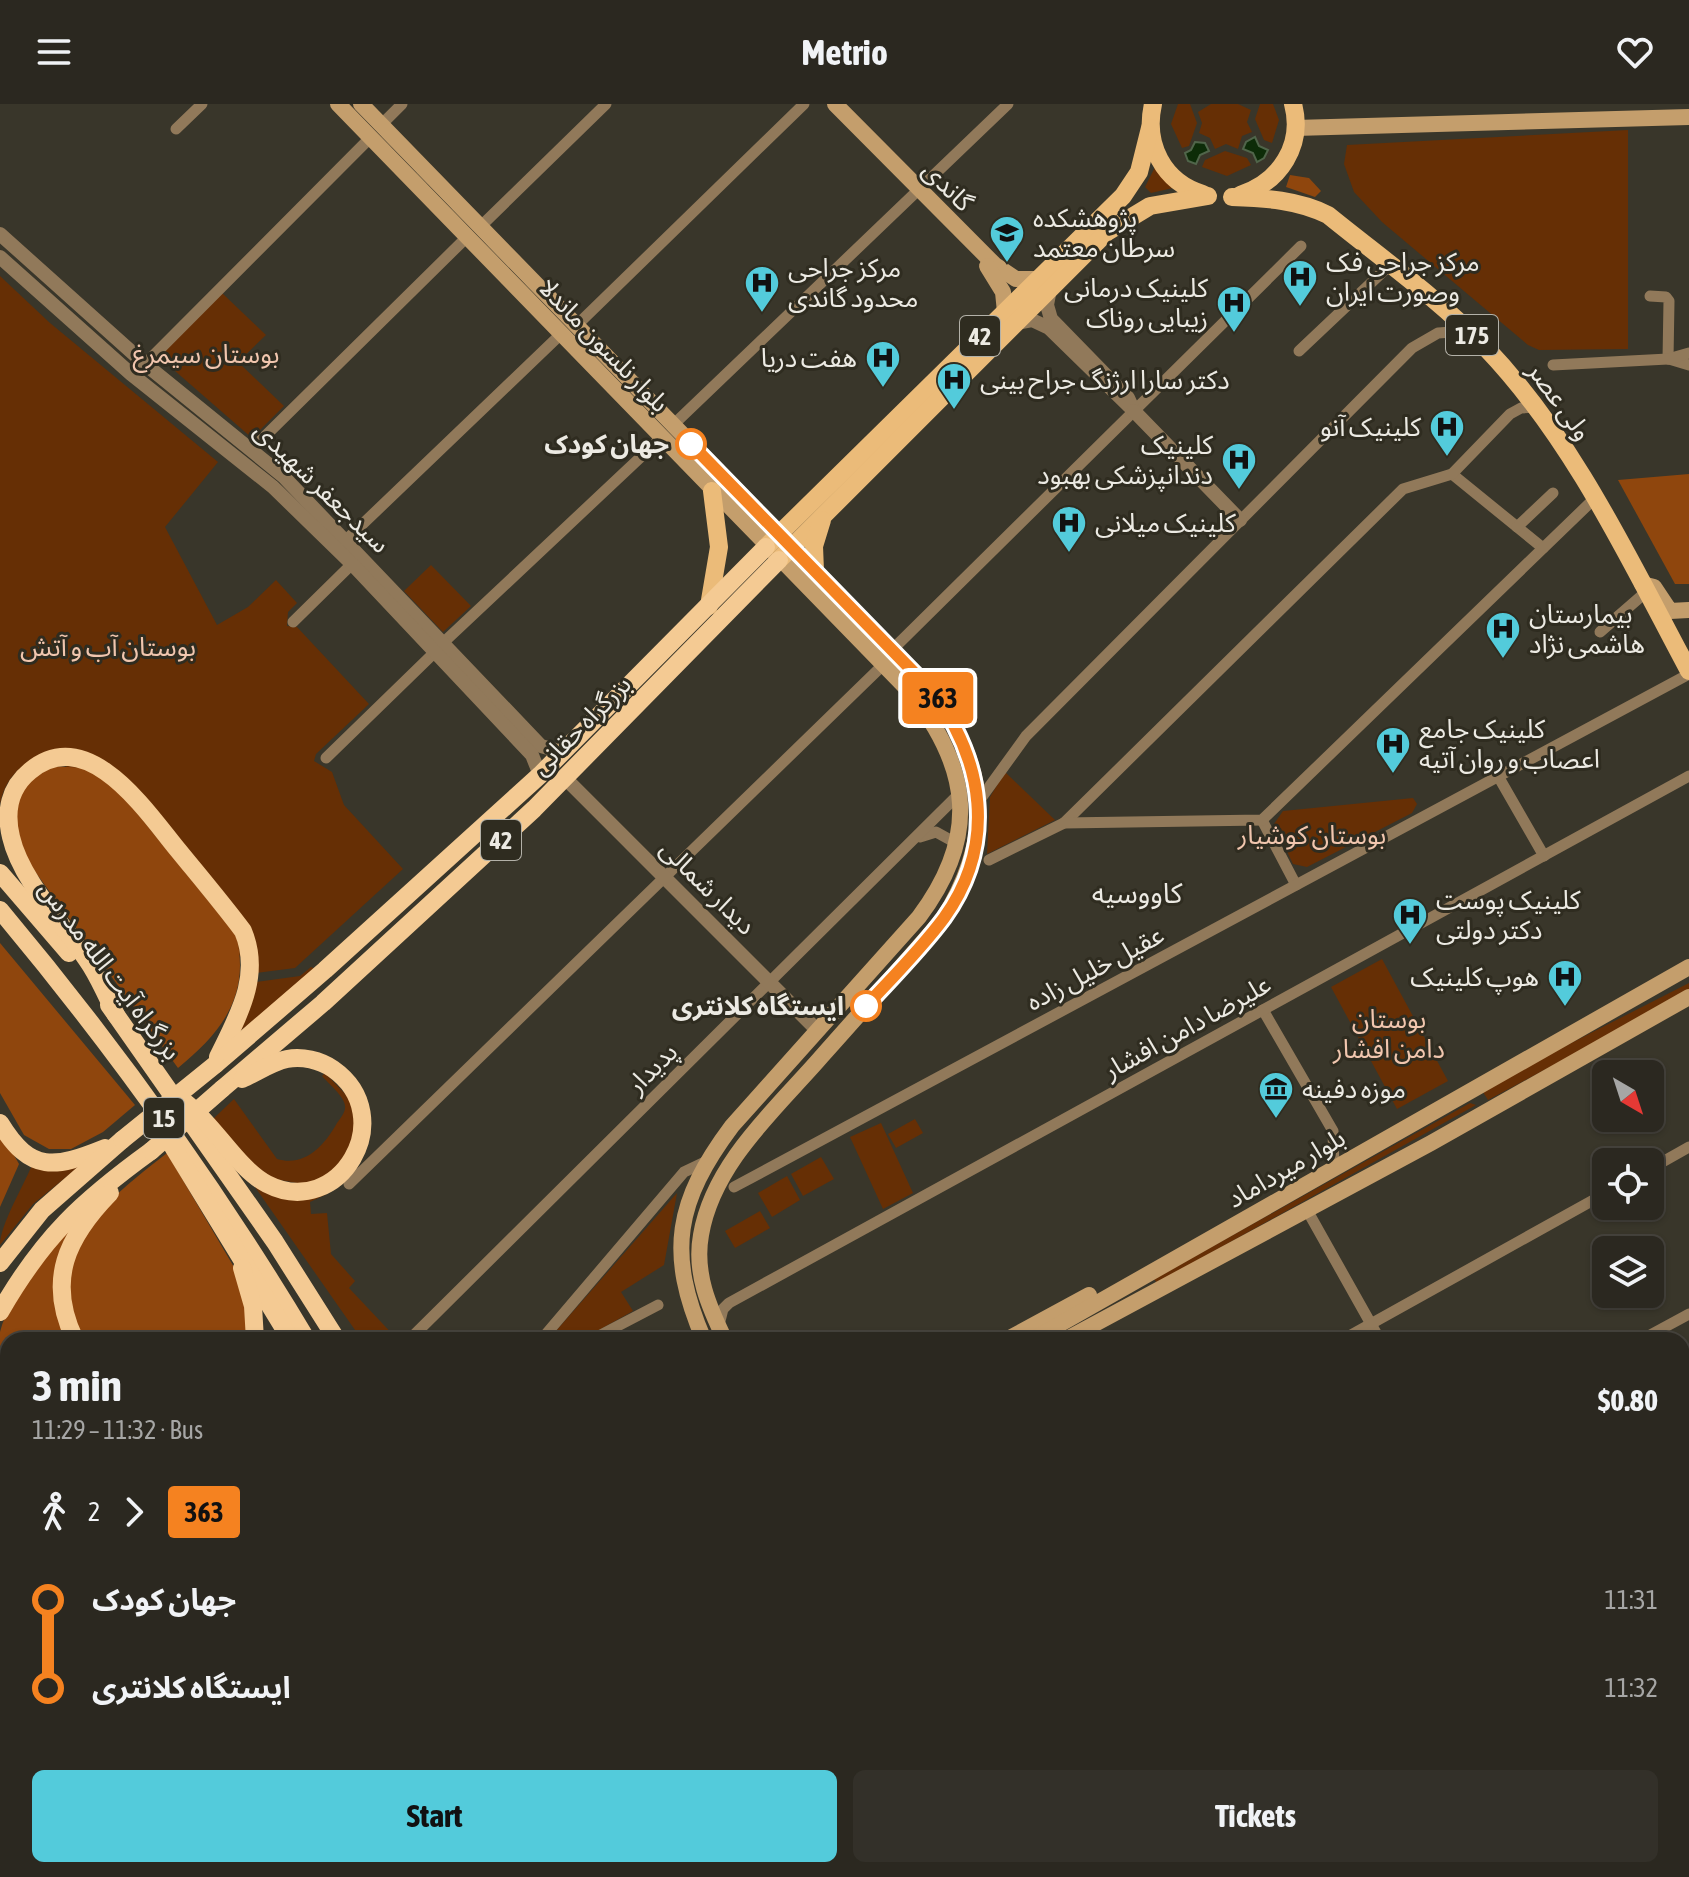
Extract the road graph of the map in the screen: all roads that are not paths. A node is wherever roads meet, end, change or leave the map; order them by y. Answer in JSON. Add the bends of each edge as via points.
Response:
{"nodes":[{"id":1,"x":202,"y":104,"type":"edge"},
{"id":2,"x":338,"y":104,"type":"edge"},
{"id":3,"x":361,"y":104,"type":"edge"},
{"id":4,"x":402,"y":104,"type":"edge"},
{"id":5,"x":606,"y":104,"type":"edge"},
{"id":6,"x":804,"y":104,"type":"edge"},
{"id":7,"x":835,"y":104,"type":"edge"},
{"id":8,"x":1008,"y":104,"type":"edge"},
{"id":9,"x":1293,"y":104,"type":"edge"},
{"id":10,"x":1150,"y":113,"type":"edge"},
{"id":11,"x":1689,"y":117,"type":"edge"},
{"id":12,"x":1295,"y":128,"type":"junction"},
{"id":13,"x":176,"y":129,"type":"dead end"},
{"id":14,"x":376,"y":131,"type":"junction"},
{"id":15,"x":918,"y":190,"type":"junction"},
{"id":16,"x":1208,"y":196,"type":"junction"},
{"id":17,"x":1232,"y":197,"type":"junction"},
{"id":18,"x":958,"y":231,"type":"junction"},
{"id":19,"x":474,"y":232,"type":"junction"},
{"id":20,"x":0,"y":234,"type":"edge"},
{"id":21,"x":1301,"y":246,"type":"dead end"},
{"id":22,"x":0,"y":257,"type":"edge"},
{"id":23,"x":1390,"y":265,"type":"junction"},
{"id":24,"x":1045,"y":284,"type":"junction"},
{"id":25,"x":1650,"y":296,"type":"dead end"},
{"id":26,"x":74,"y":304,"type":"junction"},
{"id":27,"x":62,"y":314,"type":"junction"},
{"id":28,"x":1010,"y":318,"type":"junction"},
{"id":29,"x":568,"y":330,"type":"junction"},
{"id":30,"x":1467,"y":331,"type":"junction"},
{"id":31,"x":1299,"y":351,"type":"dead end"},
{"id":32,"x":1689,"y":353,"type":"edge"},
{"id":33,"x":1668,"y":359,"type":"junction"},
{"id":34,"x":145,"y":364,"type":"junction"},
{"id":35,"x":1553,"y":365,"type":"dead end"},
{"id":36,"x":1689,"y":365,"type":"edge"},
{"id":37,"x":1536,"y":407,"type":"junction"},
{"id":38,"x":1134,"y":411,"type":"junction"},
{"id":39,"x":667,"y":432,"type":"junction"},
{"id":40,"x":247,"y":454,"type":"junction"},
{"id":41,"x":1452,"y":474,"type":"junction"},
{"id":42,"x":712,"y":491,"type":"junction"},
{"id":43,"x":1553,"y":493,"type":"dead end"},
{"id":44,"x":1594,"y":499,"type":"junction"},
{"id":45,"x":825,"y":514,"type":"junction"},
{"id":46,"x":1240,"y":520,"type":"junction"},
{"id":47,"x":1517,"y":527,"type":"junction"},
{"id":48,"x":341,"y":544,"type":"junction"},
{"id":49,"x":1543,"y":548,"type":"junction"},
{"id":50,"x":781,"y":552,"type":"junction"},
{"id":51,"x":356,"y":560,"type":"junction"},
{"id":52,"x":815,"y":571,"type":"junction"},
{"id":53,"x":1643,"y":588,"type":"junction"},
{"id":54,"x":709,"y":606,"type":"junction"},
{"id":55,"x":1689,"y":610,"type":"edge"},
{"id":56,"x":293,"y":622,"type":"dead end"},
{"id":57,"x":1600,"y":632,"type":"dead end"},
{"id":58,"x":439,"y":647,"type":"junction"},
{"id":59,"x":892,"y":650,"type":"junction"},
{"id":60,"x":883,"y":665,"type":"junction"},
{"id":61,"x":1689,"y":672,"type":"edge"},
{"id":62,"x":562,"y":752,"type":"junction"},
{"id":63,"x":326,"y":758,"type":"dead end"},
{"id":64,"x":540,"y":775,"type":"junction"},
{"id":65,"x":1498,"y":776,"type":"junction"},
{"id":66,"x":1689,"y":776,"type":"edge"},
{"id":67,"x":565,"y":778,"type":"junction"},
{"id":68,"x":959,"y":794,"type":"junction"},
{"id":69,"x":979,"y":801,"type":"junction"},
{"id":70,"x":1262,"y":820,"type":"junction"},
{"id":71,"x":1064,"y":823,"type":"junction"},
{"id":72,"x":913,"y":840,"type":"junction"},
{"id":73,"x":956,"y":843,"type":"junction"},
{"id":74,"x":1544,"y":856,"type":"junction"},
{"id":75,"x":989,"y":860,"type":"dead end"},
{"id":76,"x":0,"y":873,"type":"edge"},
{"id":77,"x":665,"y":878,"type":"junction"},
{"id":78,"x":1296,"y":885,"type":"junction"},
{"id":79,"x":0,"y":910,"type":"edge"},
{"id":80,"x":0,"y":928,"type":"edge"},
{"id":81,"x":1689,"y":967,"type":"edge"},
{"id":82,"x":1689,"y":979,"type":"edge"},
{"id":83,"x":769,"y":983,"type":"junction"},
{"id":84,"x":63,"y":985,"type":"junction"},
{"id":85,"x":1647,"y":992,"type":"junction"},
{"id":86,"x":1689,"y":997,"type":"edge"},
{"id":87,"x":1689,"y":1009,"type":"edge"},
{"id":88,"x":1263,"y":1010,"type":"junction"},
{"id":89,"x":116,"y":1015,"type":"junction"},
{"id":90,"x":1639,"y":1025,"type":"junction"},
{"id":91,"x":817,"y":1030,"type":"junction"},
{"id":92,"x":216,"y":1064,"type":"junction"},
{"id":93,"x":140,"y":1087,"type":"junction"},
{"id":94,"x":167,"y":1087,"type":"junction"},
{"id":95,"x":222,"y":1089,"type":"junction"},
{"id":96,"x":1439,"y":1109,"type":"junction"},
{"id":97,"x":1469,"y":1121,"type":"junction"},
{"id":98,"x":0,"y":1123,"type":"edge"},
{"id":99,"x":122,"y":1140,"type":"junction"},
{"id":100,"x":1689,"y":1147,"type":"edge"},
{"id":101,"x":151,"y":1151,"type":"junction"},
{"id":102,"x":1664,"y":1161,"type":"edge"},
{"id":103,"x":705,"y":1162,"type":"junction"},
{"id":104,"x":1334,"y":1167,"type":"junction"},
{"id":105,"x":349,"y":1184,"type":"dead end"},
{"id":106,"x":734,"y":1187,"type":"dead end"},
{"id":107,"x":1592,"y":1201,"type":"edge"},
{"id":108,"x":1307,"y":1210,"type":"junction"},
{"id":109,"x":234,"y":1219,"type":"junction"},
{"id":110,"x":238,"y":1256,"type":"junction"},
{"id":111,"x":1210,"y":1262,"type":"junction"},
{"id":112,"x":0,"y":1263,"type":"edge"},
{"id":113,"x":1164,"y":1264,"type":"junction"},
{"id":114,"x":307,"y":1290,"type":"junction"},
{"id":115,"x":658,"y":1305,"type":"dead end"},
{"id":116,"x":0,"y":1312,"type":"edge"},
{"id":117,"x":1689,"y":1314,"type":"edge"},
{"id":118,"x":1371,"y":1324,"type":"junction"},
{"id":119,"x":73,"y":1332,"type":"edge"},
{"id":120,"x":255,"y":1332,"type":"edge"},
{"id":121,"x":287,"y":1332,"type":"edge"},
{"id":122,"x":302,"y":1332,"type":"edge"},
{"id":123,"x":332,"y":1332,"type":"edge"},
{"id":124,"x":343,"y":1332,"type":"edge"},
{"id":125,"x":417,"y":1332,"type":"edge"},
{"id":126,"x":548,"y":1332,"type":"edge"},
{"id":127,"x":606,"y":1332,"type":"edge"},
{"id":128,"x":701,"y":1332,"type":"edge"},
{"id":129,"x":722,"y":1332,"type":"edge"},
{"id":130,"x":722,"y":1332,"type":"edge"},
{"id":131,"x":1021,"y":1332,"type":"edge"},
{"id":132,"x":1046,"y":1332,"type":"edge"},
{"id":133,"x":1080,"y":1332,"type":"edge"},
{"id":134,"x":1103,"y":1332,"type":"edge"},
{"id":135,"x":1356,"y":1332,"type":"edge"},
{"id":136,"x":1376,"y":1332,"type":"edge"},
{"id":137,"x":1656,"y":1332,"type":"edge"}],
"edges":[{"from":1,"to":13,"type":"street"},
{"from":2,"to":14,"type":"main road","name":"بلوار نلسون ماندلا"},
{"from":3,"to":14,"type":"main road","name":"بلوار نلسون ماندلا"},
{"from":4,"to":14,"type":"street"},
{"from":5,"to":19,"type":"street"},
{"from":6,"to":29,"type":"street"},
{"from":7,"to":15,"type":"main road","name":"گاندی"},
{"from":8,"to":15,"type":"street"},
{"from":9,"to":12,"type":"main road"},
{"from":10,"to":16,"type":"main road","via":[[1155,151],[1167,171],[1182,185]]},
{"from":10,"to":24,"type":"main road","name":"بزرگراه حقانی","number":"42","via":[[1139,172]]},
{"from":11,"to":12,"type":"main road"},
{"from":12,"to":17,"type":"main road","via":[[1277,174]]},
{"from":14,"to":19,"type":"main road","name":"بلوار نلسون ماندلا"},
{"from":14,"to":34,"type":"street"},
{"from":15,"to":18,"type":"main road","name":"گاندی"},
{"from":15,"to":39,"type":"street"},
{"from":16,"to":17,"type":"main road","name":"بزرگراه حقانی"},
{"from":16,"to":24,"type":"main road","name":"بزرگراه حقانی","number":"42","via":[[1136,212]]},
{"from":17,"to":23,"type":"main road","name":"ولی عصر","number":"175","via":[[1312,207]]},
{"from":18,"to":24,"type":"main road","name":"گاندی","via":[[1012,276]]},
{"from":18,"to":28,"type":"main road","via":[[996,278]]},
{"from":19,"to":29,"type":"main road","name":"بلوار نلسون ماندلا"},
{"from":19,"to":40,"type":"street"},
{"from":20,"to":26,"type":"street","name":"سیدجعفر شهیدی"},
{"from":21,"to":38,"type":"street"},
{"from":22,"to":27,"type":"street","name":"سیدجعفر شهیدی"},
{"from":23,"to":30,"type":"main road","name":"ولی عصر","number":"175"},
{"from":23,"to":31,"type":"street"},
{"from":24,"to":28,"type":"main road","name":"بزرگراه حقانی","number":"42"},
{"from":24,"to":38,"type":"street","via":[[1051,319],[1128,398]]},
{"from":25,"to":33,"type":"street","via":[[1669,301]]},
{"from":26,"to":27,"type":"street"},
{"from":26,"to":34,"type":"street","name":"سیدجعفر شهیدی"},
{"from":27,"to":40,"type":"street","name":"سیدجعفر شهیدی","via":[[211,439]]},
{"from":28,"to":38,"type":"street","via":[[1049,328]]},
{"from":28,"to":45,"type":"main road","name":"بزرگراه حقانی","number":"42"},
{"from":28,"to":50,"type":"main road","name":"بزرگراه حقانی","number":"42"},
{"from":29,"to":39,"type":"main road","name":"بلوار نلسون ماندلا"},
{"from":29,"to":48,"type":"street"},
{"from":30,"to":37,"type":"main road","name":"ولی عصر","number":"175"},
{"from":30,"to":46,"type":"street","via":[[1419,341]]},
{"from":32,"to":33,"type":"street"},
{"from":33,"to":35,"type":"street"},
{"from":33,"to":36,"type":"street"},
{"from":34,"to":40,"type":"street","name":"سیدجعفر شهیدی"},
{"from":37,"to":41,"type":"street","via":[[1510,414]]},
{"from":37,"to":44,"type":"main road","name":"ولی عصر","number":"175"},
{"from":38,"to":46,"type":"street"},
{"from":38,"to":59,"type":"street"},
{"from":39,"to":42,"type":"main road","name":"بلوار نلسون ماندلا"},
{"from":39,"to":50,"type":"main road","name":"بلوار نلسون ماندلا"},
{"from":39,"to":58,"type":"street"},
{"from":40,"to":48,"type":"street","name":"سیدجعفر شهیدی"},
{"from":41,"to":47,"type":"street"},
{"from":41,"to":71,"type":"street","via":[[1403,489]]},
{"from":42,"to":50,"type":"main road","name":"بلوار نلسون ماندلا"},
{"from":42,"to":54,"type":"main road","via":[[719,547]]},
{"from":43,"to":47,"type":"street"},
{"from":44,"to":49,"type":"street"},
{"from":44,"to":53,"type":"main road","name":"ولی عصر","number":"175"},
{"from":45,"to":50,"type":"main road","name":"بزرگراه حقانی","number":"42"},
{"from":45,"to":52,"type":"main road","via":[[814,546]]},
{"from":46,"to":69,"type":"street","via":[[1026,736]]},
{"from":47,"to":49,"type":"street"},
{"from":48,"to":51,"type":"street","name":"سیدجعفر شهیدی"},
{"from":49,"to":70,"type":"street"},
{"from":50,"to":52,"type":"main road","name":"بلوار نلسون ماندلا"},
{"from":50,"to":54,"type":"highway","name":"بزرگراه حقانی","number":"42"},
{"from":50,"to":60,"type":"main road","name":"بلوار نلسون ماندلا"},
{"from":50,"to":67,"type":"highway","name":"بزرگراه حقانی","number":"42"},
{"from":51,"to":56,"type":"street"},
{"from":51,"to":58,"type":"street","name":"سیدجعفر شهیدی"},
{"from":52,"to":59,"type":"main road","name":"بلوار نلسون ماندلا"},
{"from":53,"to":55,"type":"main road","via":[[1654,587],[1670,611]]},
{"from":53,"to":57,"type":"street"},
{"from":53,"to":61,"type":"main road","name":"ولی عصر","number":"175"},
{"from":54,"to":62,"type":"highway","name":"بزرگراه حقانی","number":"42"},
{"from":58,"to":62,"type":"street","name":"سیدجعفر شهیدی","via":[[541,746]]},
{"from":58,"to":63,"type":"street"},
{"from":58,"to":64,"type":"street","name":"سیدجعفر شهیدی","via":[[532,755]]},
{"from":59,"to":69,"type":"main road","name":"بلوار نلسون ماندلا","via":[[932,691],[959,732]]},
{"from":60,"to":68,"type":"main road","name":"بلوار نلسون ماندلا","via":[[945,741]]},
{"from":60,"to":77,"type":"street"},
{"from":61,"to":65,"type":"street","name":"عقیل خلیل زاده"},
{"from":62,"to":64,"type":"highway","name":"بزرگراه حقانی","number":"42"},
{"from":64,"to":92,"type":"highway","name":"بزرگراه حقانی","number":"42"},
{"from":65,"to":74,"type":"street"},
{"from":65,"to":78,"type":"street","name":"عقیل خلیل زاده"},
{"from":66,"to":74,"type":"street","name":"علیرضا دامن افشار"},
{"from":67,"to":77,"type":"street","name":"دیدار شمالی"},
{"from":67,"to":95,"type":"highway","name":"بزرگراه حقانی","number":"42","via":[[435,903]]},
{"from":68,"to":72,"type":"street","name":"پدیدار"},
{"from":68,"to":73,"type":"main road","name":"بلوار نلسون ماندلا"},
{"from":69,"to":129,"type":"main road","name":"بلوار نلسون ماندلا","via":[[971,862],[943,919],[749,1140],[716,1189],[700,1254],[703,1287]]},
{"from":70,"to":71,"type":"street"},
{"from":70,"to":78,"type":"street"},
{"from":71,"to":75,"type":"street"},
{"from":72,"to":73,"type":"street","via":[[936,832]]},
{"from":72,"to":83,"type":"street","name":"پدیدار"},
{"from":73,"to":91,"type":"main road","name":"بلوار نلسون ماندلا","via":[[929,903]]},
{"from":74,"to":88,"type":"street","name":"علیرضا دامن افشار"},
{"from":76,"to":89,"type":"highway","name":"بزرگراه آیت الله مدرس","number":"15"},
{"from":77,"to":83,"type":"street","name":"دیدار شمالی"},
{"from":77,"to":105,"type":"street"},
{"from":78,"to":106,"type":"street","name":"عقیل خلیل زاده"},
{"from":79,"to":84,"type":"highway","name":"بزرگراه آیت الله مدرس","number":"15"},
{"from":80,"to":84,"type":"highway"},
{"from":81,"to":85,"type":"main road","name":"بلوار میرداماد"},
{"from":82,"to":85,"type":"main road"},
{"from":83,"to":91,"type":"street","name":"دیدار شمالی"},
{"from":83,"to":125,"type":"street","name":"پدیدار"},
{"from":84,"to":93,"type":"highway","name":"بزرگراه آیت الله مدرس","number":"15"},
{"from":85,"to":96,"type":"main road","name":"بلوار میرداماد"},
{"from":86,"to":90,"type":"main road","name":"بلوار میرداماد"},
{"from":87,"to":90,"type":"main road","via":[[1672,1019]]},
{"from":88,"to":104,"type":"street","via":[[1333,1131]]},
{"from":88,"to":130,"type":"street","name":"علیرضا دامن افشار","via":[[729,1303],[723,1309]]},
{"from":89,"to":92,"type":"highway","via":[[93,969],[25,870],[11,838],[12,792],[49,759],[75,759],[113,776],[243,931],[252,958],[249,985]]},
{"from":89,"to":94,"type":"highway","name":"بزرگراه آیت الله مدرس","number":"15"},
{"from":90,"to":97,"type":"main road","name":"بلوار میرداماد"},
{"from":91,"to":103,"type":"main road","name":"بلوار نلسون ماندلا"},
{"from":92,"to":99,"type":"highway","name":"بزرگراه حقانی","number":"42","bridge":true},
{"from":93,"to":109,"type":"highway","name":"بزرگراه آیت الله مدرس","number":"15"},
{"from":93,"to":110,"type":"highway"},
{"from":94,"to":95,"type":"highway","via":[[206,1118],[254,1176],[276,1188],[305,1191],[325,1185],[357,1153],[364,1120],[355,1093],[322,1062],[289,1058]]},
{"from":94,"to":114,"type":"highway","name":"بزرگراه آیت الله مدرس","number":"15"},
{"from":95,"to":101,"type":"highway","name":"بزرگراه حقانی","number":"42","bridge":true},
{"from":96,"to":97,"type":"main road","via":[[1480,1096],[1484,1106]]},
{"from":96,"to":104,"type":"main road","name":"بلوار میرداماد"},
{"from":97,"to":108,"type":"main road","name":"بلوار میرداماد"},
{"from":98,"to":99,"type":"highway","via":[[24,1154],[46,1163],[81,1159]]},
{"from":99,"to":112,"type":"highway","name":"بزرگراه حقانی","number":"42","via":[[42,1210]]},
{"from":100,"to":102,"type":"street"},
{"from":101,"to":116,"type":"highway","name":"بزرگراه حقانی","number":"42","via":[[79,1206],[46,1240]]},
{"from":101,"to":119,"type":"highway","via":[[95,1209],[70,1245],[62,1293]]},
{"from":103,"to":126,"type":"street","via":[[684,1172]]},
{"from":103,"to":128,"type":"main road","name":"بلوار نلسون ماندلا","via":[[687,1203],[681,1242],[688,1299]]},
{"from":104,"to":113,"type":"main road","name":"بلوار میرداماد"},
{"from":107,"to":118,"type":"street"},
{"from":108,"to":111,"type":"main road","name":"بلوار میرداماد"},
{"from":108,"to":118,"type":"street"},
{"from":109,"to":110,"type":"highway"},
{"from":109,"to":122,"type":"highway","name":"بزرگراه آیت الله مدرس","number":"15"},
{"from":110,"to":120,"type":"highway","via":[[253,1306]]},
{"from":110,"to":121,"type":"highway"},
{"from":111,"to":133,"type":"main road","name":"بلوار میرداماد"},
{"from":111,"to":134,"type":"main road","via":[[1179,1290]]},
{"from":113,"to":131,"type":"main road","via":[[1121,1277]]},
{"from":113,"to":132,"type":"main road","name":"بلوار میرداماد"},
{"from":114,"to":123,"type":"highway","name":"بزرگراه آیت الله مدرس","number":"15"},
{"from":114,"to":124,"type":"highway"},
{"from":115,"to":127,"type":"street"},
{"from":117,"to":137,"type":"street"},
{"from":118,"to":135,"type":"street"},
{"from":118,"to":136,"type":"street"}]}
